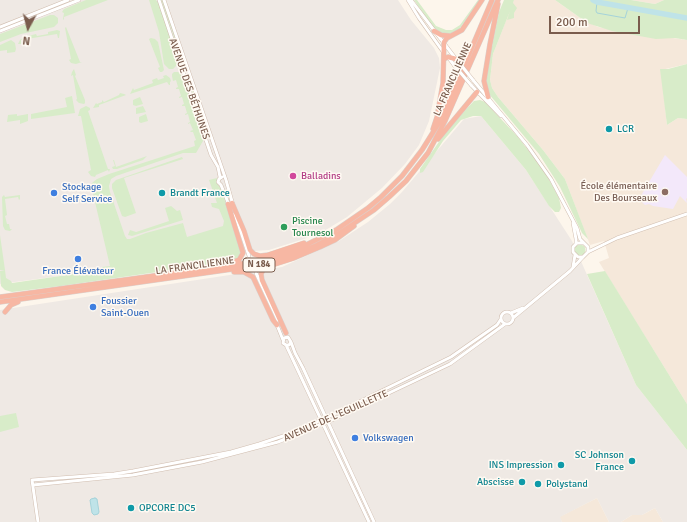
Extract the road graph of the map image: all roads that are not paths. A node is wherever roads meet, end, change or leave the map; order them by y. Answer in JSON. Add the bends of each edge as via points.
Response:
{"nodes":[{"id":1,"x":68,"y":0,"type":"edge"},
{"id":2,"x":79,"y":0,"type":"edge"},
{"id":3,"x":159,"y":0,"type":"edge"},
{"id":4,"x":164,"y":0,"type":"edge"},
{"id":5,"x":408,"y":0,"type":"edge"},
{"id":6,"x":411,"y":0,"type":"edge"},
{"id":7,"x":482,"y":0,"type":"edge"},
{"id":8,"x":492,"y":0,"type":"edge"},
{"id":9,"x":498,"y":0,"type":"edge"},
{"id":10,"x":0,"y":27,"type":"edge"},
{"id":11,"x":0,"y":31,"type":"edge"},
{"id":12,"x":434,"y":31,"type":"junction"},
{"id":13,"x":451,"y":36,"type":"junction"},
{"id":14,"x":443,"y":43,"type":"junction"},
{"id":15,"x":444,"y":53,"type":"junction"},
{"id":16,"x":446,"y":58,"type":"junction"},
{"id":17,"x":456,"y":59,"type":"junction"},
{"id":18,"x":484,"y":81,"type":"junction"},
{"id":19,"x":478,"y":86,"type":"junction"},
{"id":20,"x":477,"y":92,"type":"junction"},
{"id":21,"x":485,"y":97,"type":"junction"},
{"id":22,"x":472,"y":98,"type":"junction"},
{"id":23,"x":422,"y":150,"type":"junction"},
{"id":24,"x":428,"y":153,"type":"junction"},
{"id":25,"x":222,"y":177,"type":"junction"},
{"id":26,"x":226,"y":182,"type":"junction"},
{"id":27,"x":221,"y":185,"type":"junction"},
{"id":28,"x":230,"y":204,"type":"junction"},
{"id":29,"x":374,"y":210,"type":"junction"},
{"id":30,"x":687,"y":214,"type":"edge"},
{"id":31,"x":571,"y":216,"type":"junction"},
{"id":32,"x":332,"y":232,"type":"junction"},
{"id":33,"x":583,"y":243,"type":"junction"},
{"id":34,"x":576,"y":244,"type":"junction"},
{"id":35,"x":587,"y":246,"type":"junction"},
{"id":36,"x":596,"y":247,"type":"junction"},
{"id":37,"x":588,"y":252,"type":"junction"},
{"id":38,"x":575,"y":255,"type":"junction"},
{"id":39,"x":249,"y":256,"type":"dead end"},
{"id":40,"x":583,"y":257,"type":"junction"},
{"id":41,"x":270,"y":266,"type":"junction"},
{"id":42,"x":571,"y":270,"type":"junction"},
{"id":43,"x":234,"y":272,"type":"junction"},
{"id":44,"x":256,"y":273,"type":"dead end"},
{"id":45,"x":105,"y":283,"type":"junction"},
{"id":46,"x":132,"y":284,"type":"junction"},
{"id":47,"x":0,"y":297,"type":"edge"},
{"id":48,"x":38,"y":297,"type":"junction"},
{"id":49,"x":0,"y":302,"type":"edge"},
{"id":50,"x":528,"y":305,"type":"junction"},
{"id":51,"x":272,"y":310,"type":"junction"},
{"id":52,"x":5,"y":312,"type":"dead end"},
{"id":53,"x":511,"y":313,"type":"junction"},
{"id":54,"x":513,"y":318,"type":"junction"},
{"id":55,"x":501,"y":319,"type":"junction"},
{"id":56,"x":277,"y":324,"type":"junction"},
{"id":57,"x":505,"y":324,"type":"junction"},
{"id":58,"x":287,"y":335,"type":"junction"},
{"id":59,"x":283,"y":340,"type":"junction"},
{"id":60,"x":291,"y":342,"type":"junction"},
{"id":61,"x":286,"y":345,"type":"junction"},
{"id":62,"x":321,"y":420,"type":"junction"},
{"id":63,"x":327,"y":420,"type":"junction"},
{"id":64,"x":323,"y":424,"type":"junction"},
{"id":65,"x":33,"y":485,"type":"junction"},
{"id":66,"x":38,"y":522,"type":"edge"},
{"id":67,"x":369,"y":522,"type":"edge"},
{"id":68,"x":374,"y":522,"type":"edge"}],
"edges":[{"from":1,"to":10,"type":"street"},
{"from":2,"to":11,"type":"street"},
{"from":3,"to":25,"type":"street","name":"AVENUE DES BÉTHUNES","via":[[211,155]]},
{"from":4,"to":25,"type":"street","name":"AVENUE DES BÉTHUNES"},
{"from":5,"to":15,"type":"street"},
{"from":6,"to":12,"type":"street"},
{"from":7,"to":13,"type":"highway","via":[[462,30]]},
{"from":8,"to":23,"type":"highway","name":"LA FRANCILIENNE","number":"N 184","via":[[442,118]]},
{"from":9,"to":18,"type":"highway"},
{"from":9,"to":24,"type":"highway","name":"LA FRANCILIENNE","number":"N 184"},
{"from":12,"to":13,"type":"highway"},
{"from":12,"to":14,"type":"street"},
{"from":13,"to":14,"type":"highway"},
{"from":14,"to":15,"type":"highway"},
{"from":14,"to":17,"type":"street"},
{"from":15,"to":16,"type":"highway"},
{"from":16,"to":17,"type":"highway"},
{"from":16,"to":20,"type":"street","bridge":true},
{"from":16,"to":23,"type":"highway","via":[[437,117]]},
{"from":17,"to":19,"type":"street","bridge":true},
{"from":18,"to":19,"type":"highway"},
{"from":18,"to":21,"type":"highway"},
{"from":19,"to":20,"type":"street"},
{"from":19,"to":21,"type":"street"},
{"from":20,"to":21,"type":"street"},
{"from":20,"to":22,"type":"highway"},
{"from":21,"to":22,"type":"street"},
{"from":21,"to":31,"type":"street","via":[[545,169]]},
{"from":22,"to":24,"type":"highway"},
{"from":23,"to":32,"type":"highway","name":"LA FRANCILIENNE","number":"N 184","via":[[402,176],[381,197]]},
{"from":24,"to":29,"type":"highway","name":"LA FRANCILIENNE","number":"N 184","via":[[406,181]]},
{"from":25,"to":26,"type":"street"},
{"from":25,"to":27,"type":"street","via":[[218,182]]},
{"from":26,"to":27,"type":"street"},
{"from":26,"to":28,"type":"street"},
{"from":27,"to":28,"type":"street"},
{"from":28,"to":32,"type":"highway","via":[[244,230],[250,250],[257,255],[272,254]]},
{"from":28,"to":39,"type":"street"},
{"from":28,"to":45,"type":"highway","via":[[243,251],[239,260]]},
{"from":29,"to":41,"type":"highway","via":[[335,240]]},
{"from":29,"to":46,"type":"highway","name":"LA FRANCILIENNE","number":"N 184","via":[[317,245],[274,261]]},
{"from":30,"to":36,"type":"street"},
{"from":31,"to":33,"type":"street"},
{"from":31,"to":34,"type":"street"},
{"from":32,"to":45,"type":"highway","name":"LA FRANCILIENNE","number":"N 184","via":[[274,258]]},
{"from":33,"to":34,"type":"street"},
{"from":33,"to":35,"type":"street"},
{"from":34,"to":38,"type":"street","via":[[572,249]]},
{"from":35,"to":36,"type":"street"},
{"from":35,"to":37,"type":"street"},
{"from":36,"to":37,"type":"street"},
{"from":37,"to":40,"type":"street"},
{"from":38,"to":40,"type":"street"},
{"from":38,"to":42,"type":"street"},
{"from":40,"to":42,"type":"street"},
{"from":41,"to":43,"type":"highway"},
{"from":41,"to":58,"type":"highway","via":[[263,270],[261,276]]},
{"from":42,"to":50,"type":"street"},
{"from":43,"to":46,"type":"highway"},
{"from":43,"to":56,"type":"highway","via":[[244,272],[253,277]]},
{"from":44,"to":51,"type":"street"},
{"from":45,"to":47,"type":"highway","name":"LA FRANCILIENNE","number":"N 184"},
{"from":46,"to":48,"type":"highway","name":"LA FRANCILIENNE","number":"N 184"},
{"from":48,"to":49,"type":"highway","name":"LA FRANCILIENNE","number":"N 184"},
{"from":48,"to":52,"type":"highway","via":[[14,303]]},
{"from":50,"to":53,"type":"street"},
{"from":50,"to":54,"type":"street"},
{"from":51,"to":56,"type":"street"},
{"from":51,"to":58,"type":"street"},
{"from":53,"to":54,"type":"street"},
{"from":53,"to":55,"type":"street","via":[[504,313]]},
{"from":54,"to":57,"type":"street","via":[[511,323]]},
{"from":55,"to":57,"type":"street"},
{"from":55,"to":63,"type":"street","name":"AVENUE DE L'EGUILLETTE","via":[[497,325],[451,357]]},
{"from":56,"to":59,"type":"street"},
{"from":57,"to":63,"type":"street","name":"AVENUE DE L'EGUILLETTE","via":[[450,364]]},
{"from":58,"to":59,"type":"street"},
{"from":58,"to":60,"type":"street"},
{"from":59,"to":61,"type":"street"},
{"from":60,"to":61,"type":"street"},
{"from":60,"to":63,"type":"street"},
{"from":61,"to":62,"type":"street"},
{"from":62,"to":63,"type":"street","name":"AVENUE DE L'EGUILLETTE"},
{"from":62,"to":64,"type":"street"},
{"from":62,"to":65,"type":"street","name":"AVENUE DE L'EGUILLETTE","via":[[289,434],[231,452],[114,474],[32,480]]},
{"from":63,"to":64,"type":"street","name":"AVENUE DE L'EGUILLETTE"},
{"from":63,"to":68,"type":"street"},
{"from":64,"to":65,"type":"street","name":"AVENUE DE L'EGUILLETTE","via":[[278,442],[202,462],[123,477]]},
{"from":64,"to":67,"type":"street"},
{"from":65,"to":66,"type":"street"}]}
